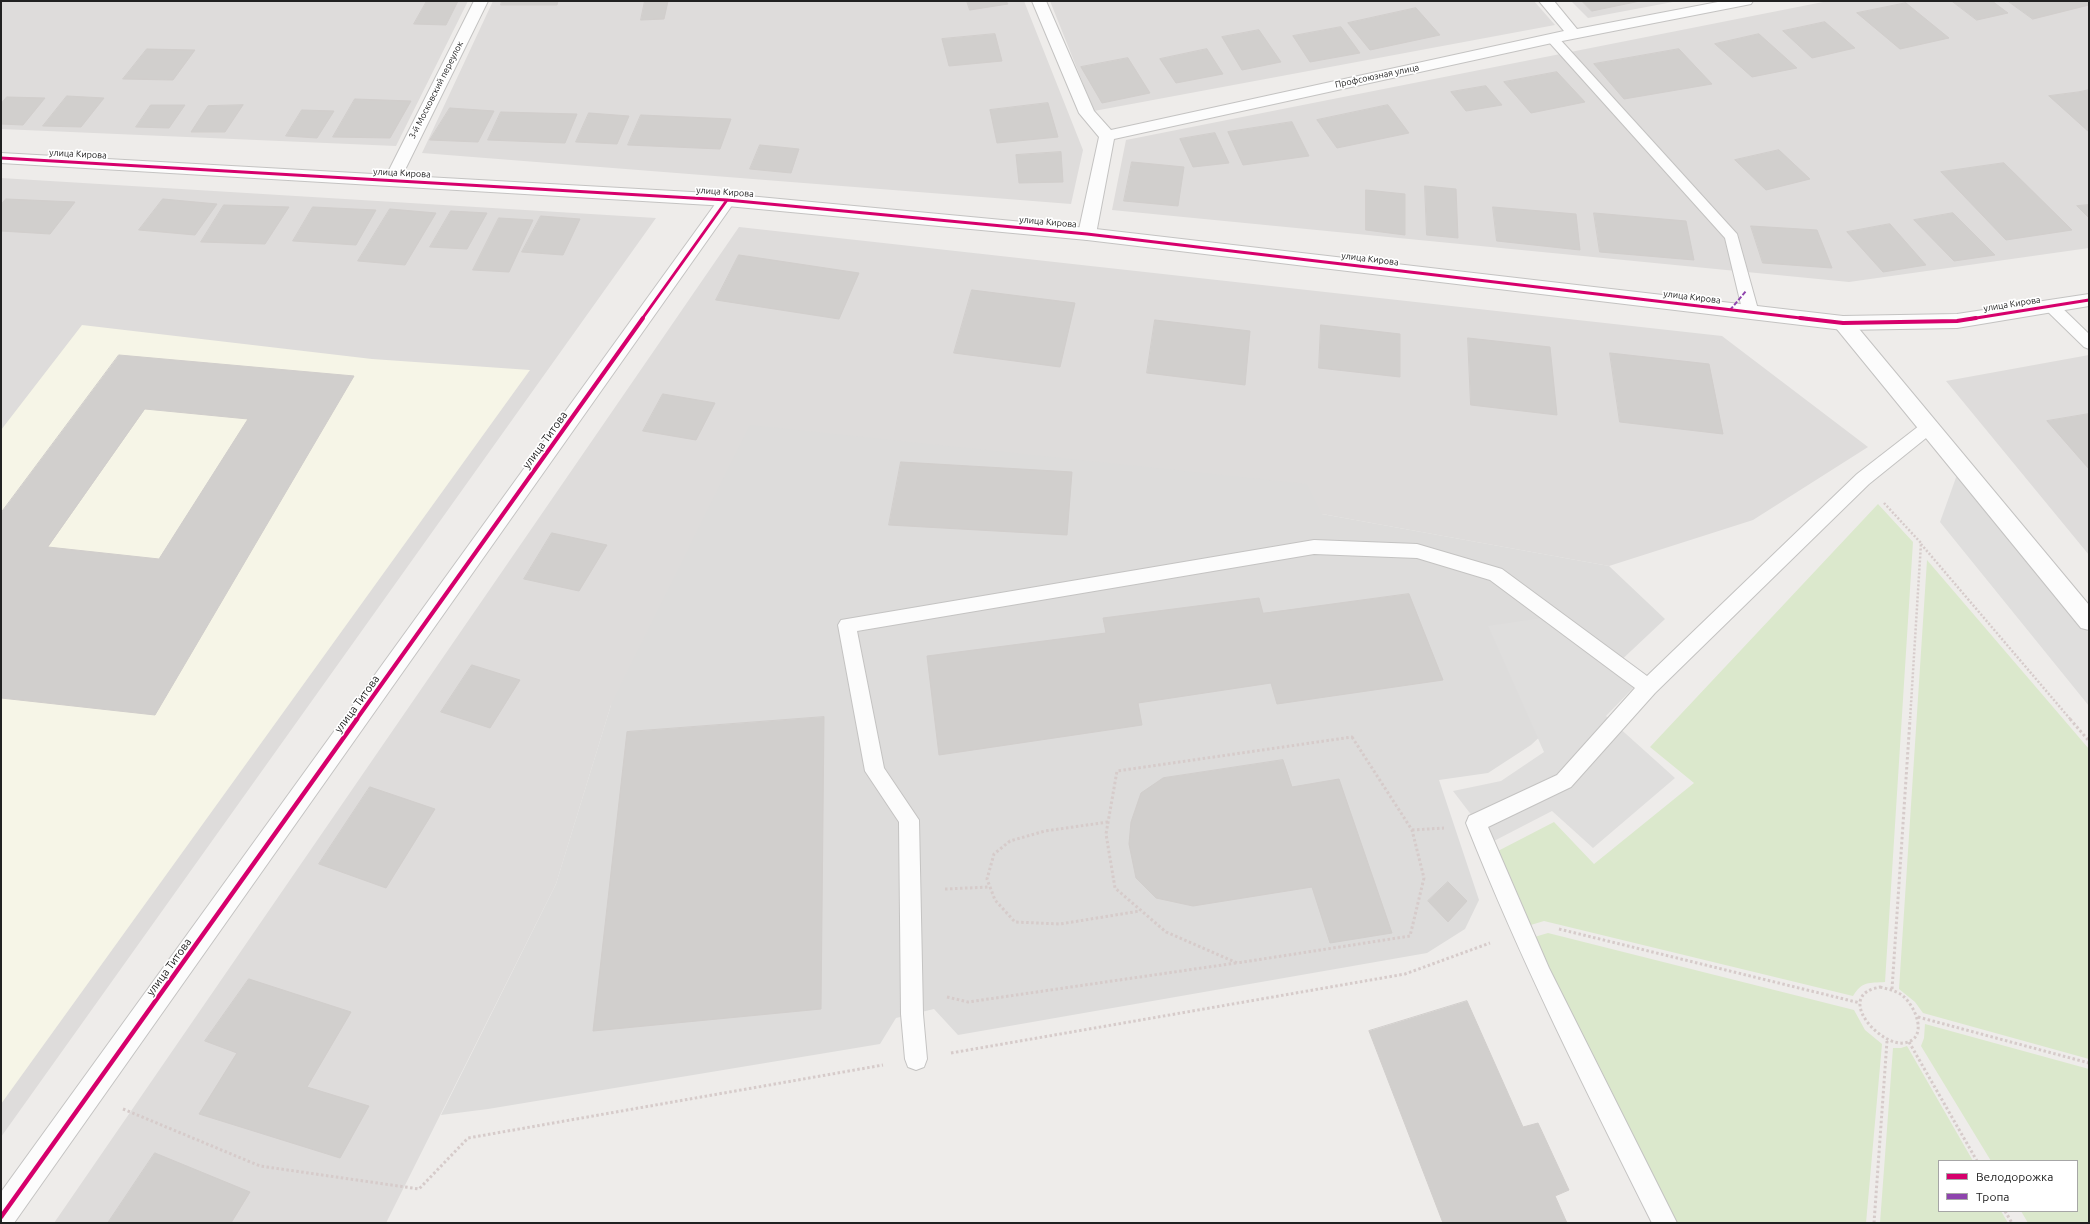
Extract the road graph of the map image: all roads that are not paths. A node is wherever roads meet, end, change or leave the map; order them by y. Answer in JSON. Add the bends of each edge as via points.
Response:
{"nodes":[{"id":1,"x":481,"y":1,"type":"edge"},
{"id":2,"x":1039,"y":1,"type":"edge"},
{"id":3,"x":1546,"y":1,"type":"edge"},
{"id":4,"x":1746,"y":1,"type":"edge"},
{"id":5,"x":1574,"y":34,"type":"junction"},
{"id":6,"x":1552,"y":38,"type":"junction"},
{"id":7,"x":1107,"y":136,"type":"junction"},
{"id":8,"x":1,"y":158,"type":"edge"},
{"id":9,"x":392,"y":180,"type":"junction"},
{"id":10,"x":727,"y":200,"type":"junction"},
{"id":11,"x":1087,"y":234,"type":"junction"},
{"id":12,"x":2089,"y":300,"type":"edge"},
{"id":13,"x":2051,"y":306,"type":"junction"},
{"id":14,"x":1751,"y":313,"type":"junction"},
{"id":15,"x":1843,"y":322,"type":"junction"},
{"id":16,"x":2089,"y":343,"type":"edge"},
{"id":17,"x":1930,"y":426,"type":"junction"},
{"id":18,"x":2089,"y":621,"type":"edge"},
{"id":19,"x":1648,"y":687,"type":"junction"},
{"id":20,"x":916,"y":1059,"type":"road end"},
{"id":21,"x":1,"y":1217,"type":"edge"},
{"id":22,"x":1665,"y":1223,"type":"edge"}],
"edges":[{"from":1,"to":9,"type":"street","name":"3-й Московский переулок"},
{"from":2,"to":7,"type":"street","via":[[1086,113]]},
{"from":3,"to":5,"type":"street"},
{"from":4,"to":5,"type":"street","name":"Профсоюзная улица"},
{"from":5,"to":6,"type":"street","name":"Профсоюзная улица"},
{"from":6,"to":7,"type":"street","name":"Профсоюзная улица"},
{"from":6,"to":14,"type":"lane","via":[[1732,237]]},
{"from":7,"to":11,"type":"street"},
{"from":8,"to":9,"type":"street","name":"улица Кирова"},
{"from":9,"to":10,"type":"street","name":"улица Кирова"},
{"from":10,"to":11,"type":"street","name":"улица Кирова"},
{"from":10,"to":21,"type":"street","name":"улица Титова"},
{"from":11,"to":14,"type":"street","name":"улица Кирова"},
{"from":12,"to":13,"type":"street","name":"улица Кирова"},
{"from":13,"to":15,"type":"street","name":"улица Кирова","via":[[1956,321]]},
{"from":13,"to":16,"type":"lane"},
{"from":14,"to":15,"type":"street","name":"улица Кирова"},
{"from":15,"to":17,"type":"street"},
{"from":17,"to":18,"type":"street"},
{"from":17,"to":19,"type":"lane","via":[[1863,479]]},
{"from":19,"to":20,"type":"lane","via":[[1496,574],[1417,551],[1314,547],[847,625],[875,771],[909,820],[911,989]]},
{"from":19,"to":22,"type":"lane","via":[[1564,781],[1476,823],[1498,883],[1521,934]]}]}
